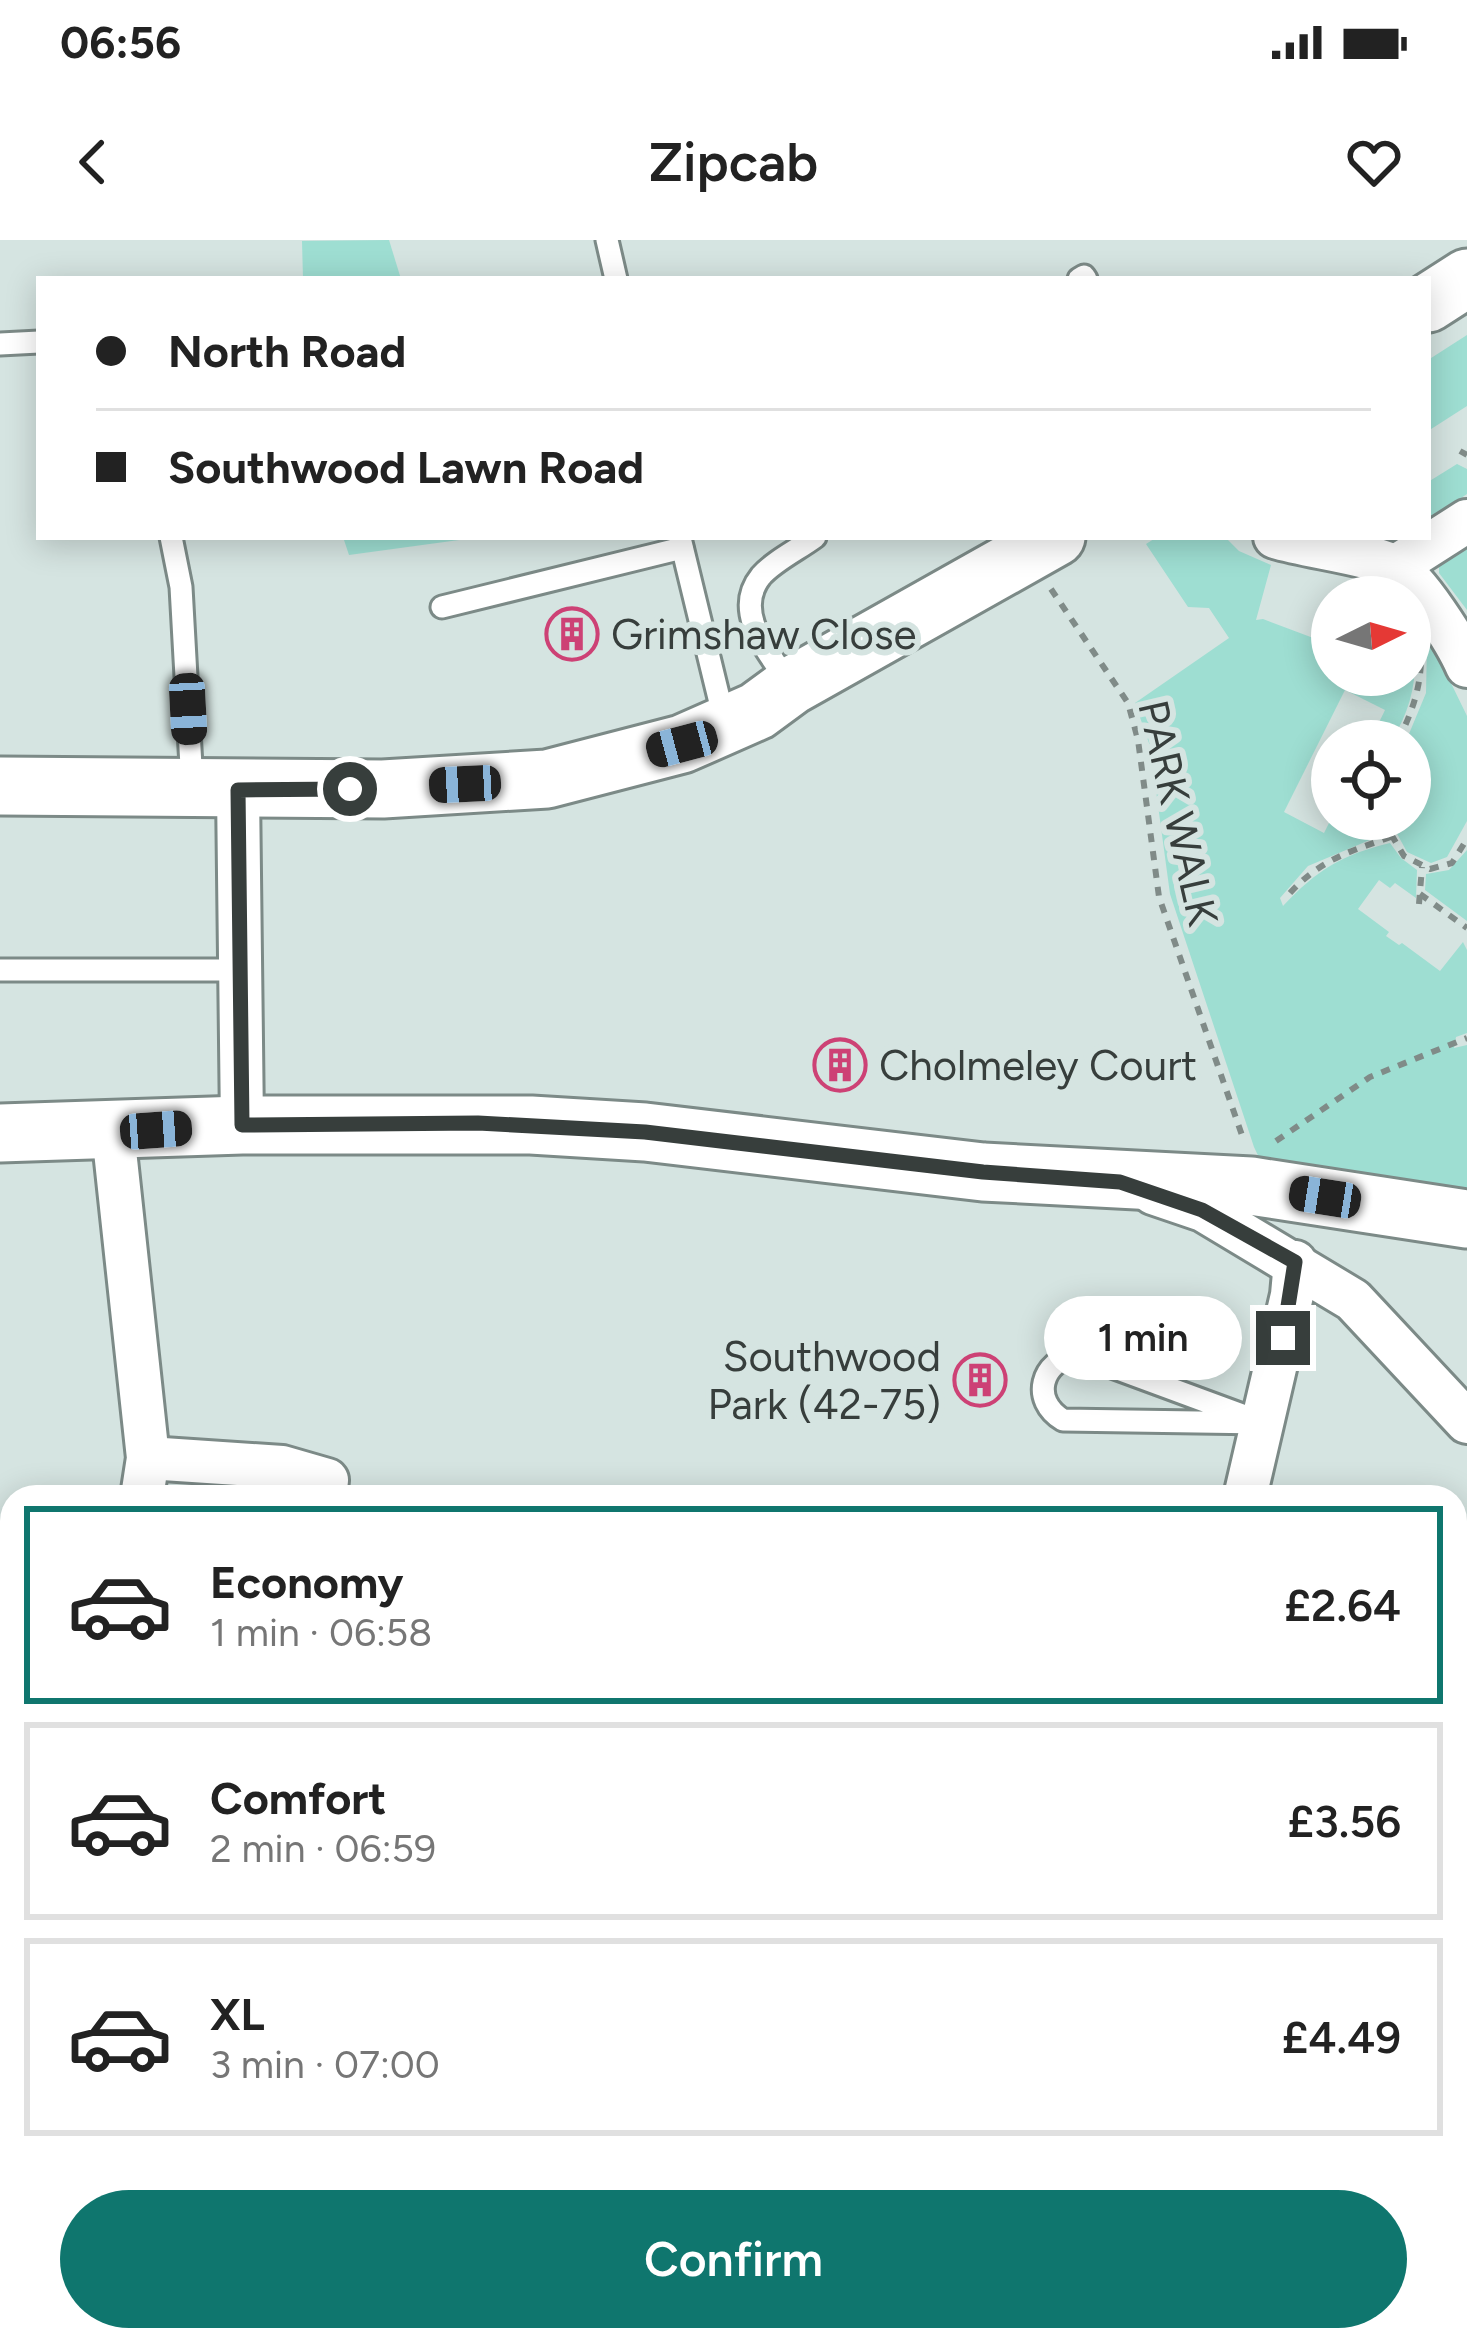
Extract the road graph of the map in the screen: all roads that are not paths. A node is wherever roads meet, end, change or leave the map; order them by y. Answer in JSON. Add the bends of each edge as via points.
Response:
{"nodes":[{"id":1,"x":607,"y":240,"type":"edge"},
{"id":2,"x":615,"y":276,"type":"edge"},
{"id":3,"x":1467,"y":278,"type":"edge"},
{"id":4,"x":1431,"y":301,"type":"edge"},
{"id":5,"x":36,"y":342,"type":"edge"},
{"id":6,"x":0,"y":344,"type":"edge"},
{"id":7,"x":1467,"y":520,"type":"edge"},
{"id":8,"x":172,"y":540,"type":"edge"},
{"id":9,"x":811,"y":540,"type":"edge"},
{"id":10,"x":1287,"y":540,"type":"edge"},
{"id":11,"x":681,"y":542,"type":"edge"},
{"id":12,"x":1034,"y":543,"type":"edge"},
{"id":13,"x":1394,"y":566,"type":"junction"},
{"id":14,"x":442,"y":607,"type":"dead end"},
{"id":15,"x":1467,"y":666,"type":"edge"},
{"id":16,"x":791,"y":686,"type":"junction"},
{"id":17,"x":726,"y":725,"type":"junction"},
{"id":18,"x":0,"y":786,"type":"edge"},
{"id":19,"x":215,"y":790,"type":"junction"},
{"id":20,"x":0,"y":970,"type":"edge"},
{"id":21,"x":240,"y":970,"type":"junction"},
{"id":22,"x":242,"y":1125,"type":"junction"},
{"id":23,"x":113,"y":1132,"type":"junction"},
{"id":24,"x":0,"y":1133,"type":"edge"},
{"id":25,"x":1120,"y":1182,"type":"junction"},
{"id":26,"x":1467,"y":1220,"type":"edge"},
{"id":27,"x":1295,"y":1262,"type":"junction"},
{"id":28,"x":1467,"y":1422,"type":"edge"},
{"id":29,"x":1264,"y":1423,"type":"junction"},
{"id":30,"x":145,"y":1477,"type":"edge"},
{"id":31,"x":326,"y":1485,"type":"edge"},
{"id":32,"x":1248,"y":1485,"type":"edge"}],
"edges":[{"from":1,"to":2,"type":"lane"},
{"from":3,"to":4,"type":"main road"},
{"from":5,"to":6,"type":"lane"},
{"from":7,"to":13,"type":"street"},
{"from":8,"to":19,"type":"lane"},
{"from":9,"to":16,"type":"lane","via":[[761,577],[749,601],[755,631]]},
{"from":10,"to":13,"type":"street"},
{"from":11,"to":14,"type":"lane"},
{"from":11,"to":17,"type":"lane"},
{"from":12,"to":16,"type":"main road"},
{"from":13,"to":15,"type":"street"},
{"from":16,"to":17,"type":"main road"},
{"from":17,"to":19,"type":"main road","via":[[547,779]]},
{"from":18,"to":19,"type":"main road"},
{"from":19,"to":21,"type":"street"},
{"from":20,"to":21,"type":"lane"},
{"from":21,"to":22,"type":"street"},
{"from":22,"to":23,"type":"main road"},
{"from":22,"to":25,"type":"main road","via":[[478,1123],[645,1132]]},
{"from":23,"to":24,"type":"main road"},
{"from":23,"to":30,"type":"street"},
{"from":25,"to":26,"type":"main road","via":[[1251,1186]]},
{"from":25,"to":27,"type":"street","via":[[1202,1210]]},
{"from":27,"to":28,"type":"street","via":[[1353,1300]]},
{"from":27,"to":29,"type":"street"},
{"from":29,"to":29,"type":"lane","via":[[1063,1420],[1042,1397],[1044,1380],[1063,1357],[1077,1354]]},
{"from":29,"to":32,"type":"street"},
{"from":30,"to":31,"type":"street","via":[[282,1467]]}]}
